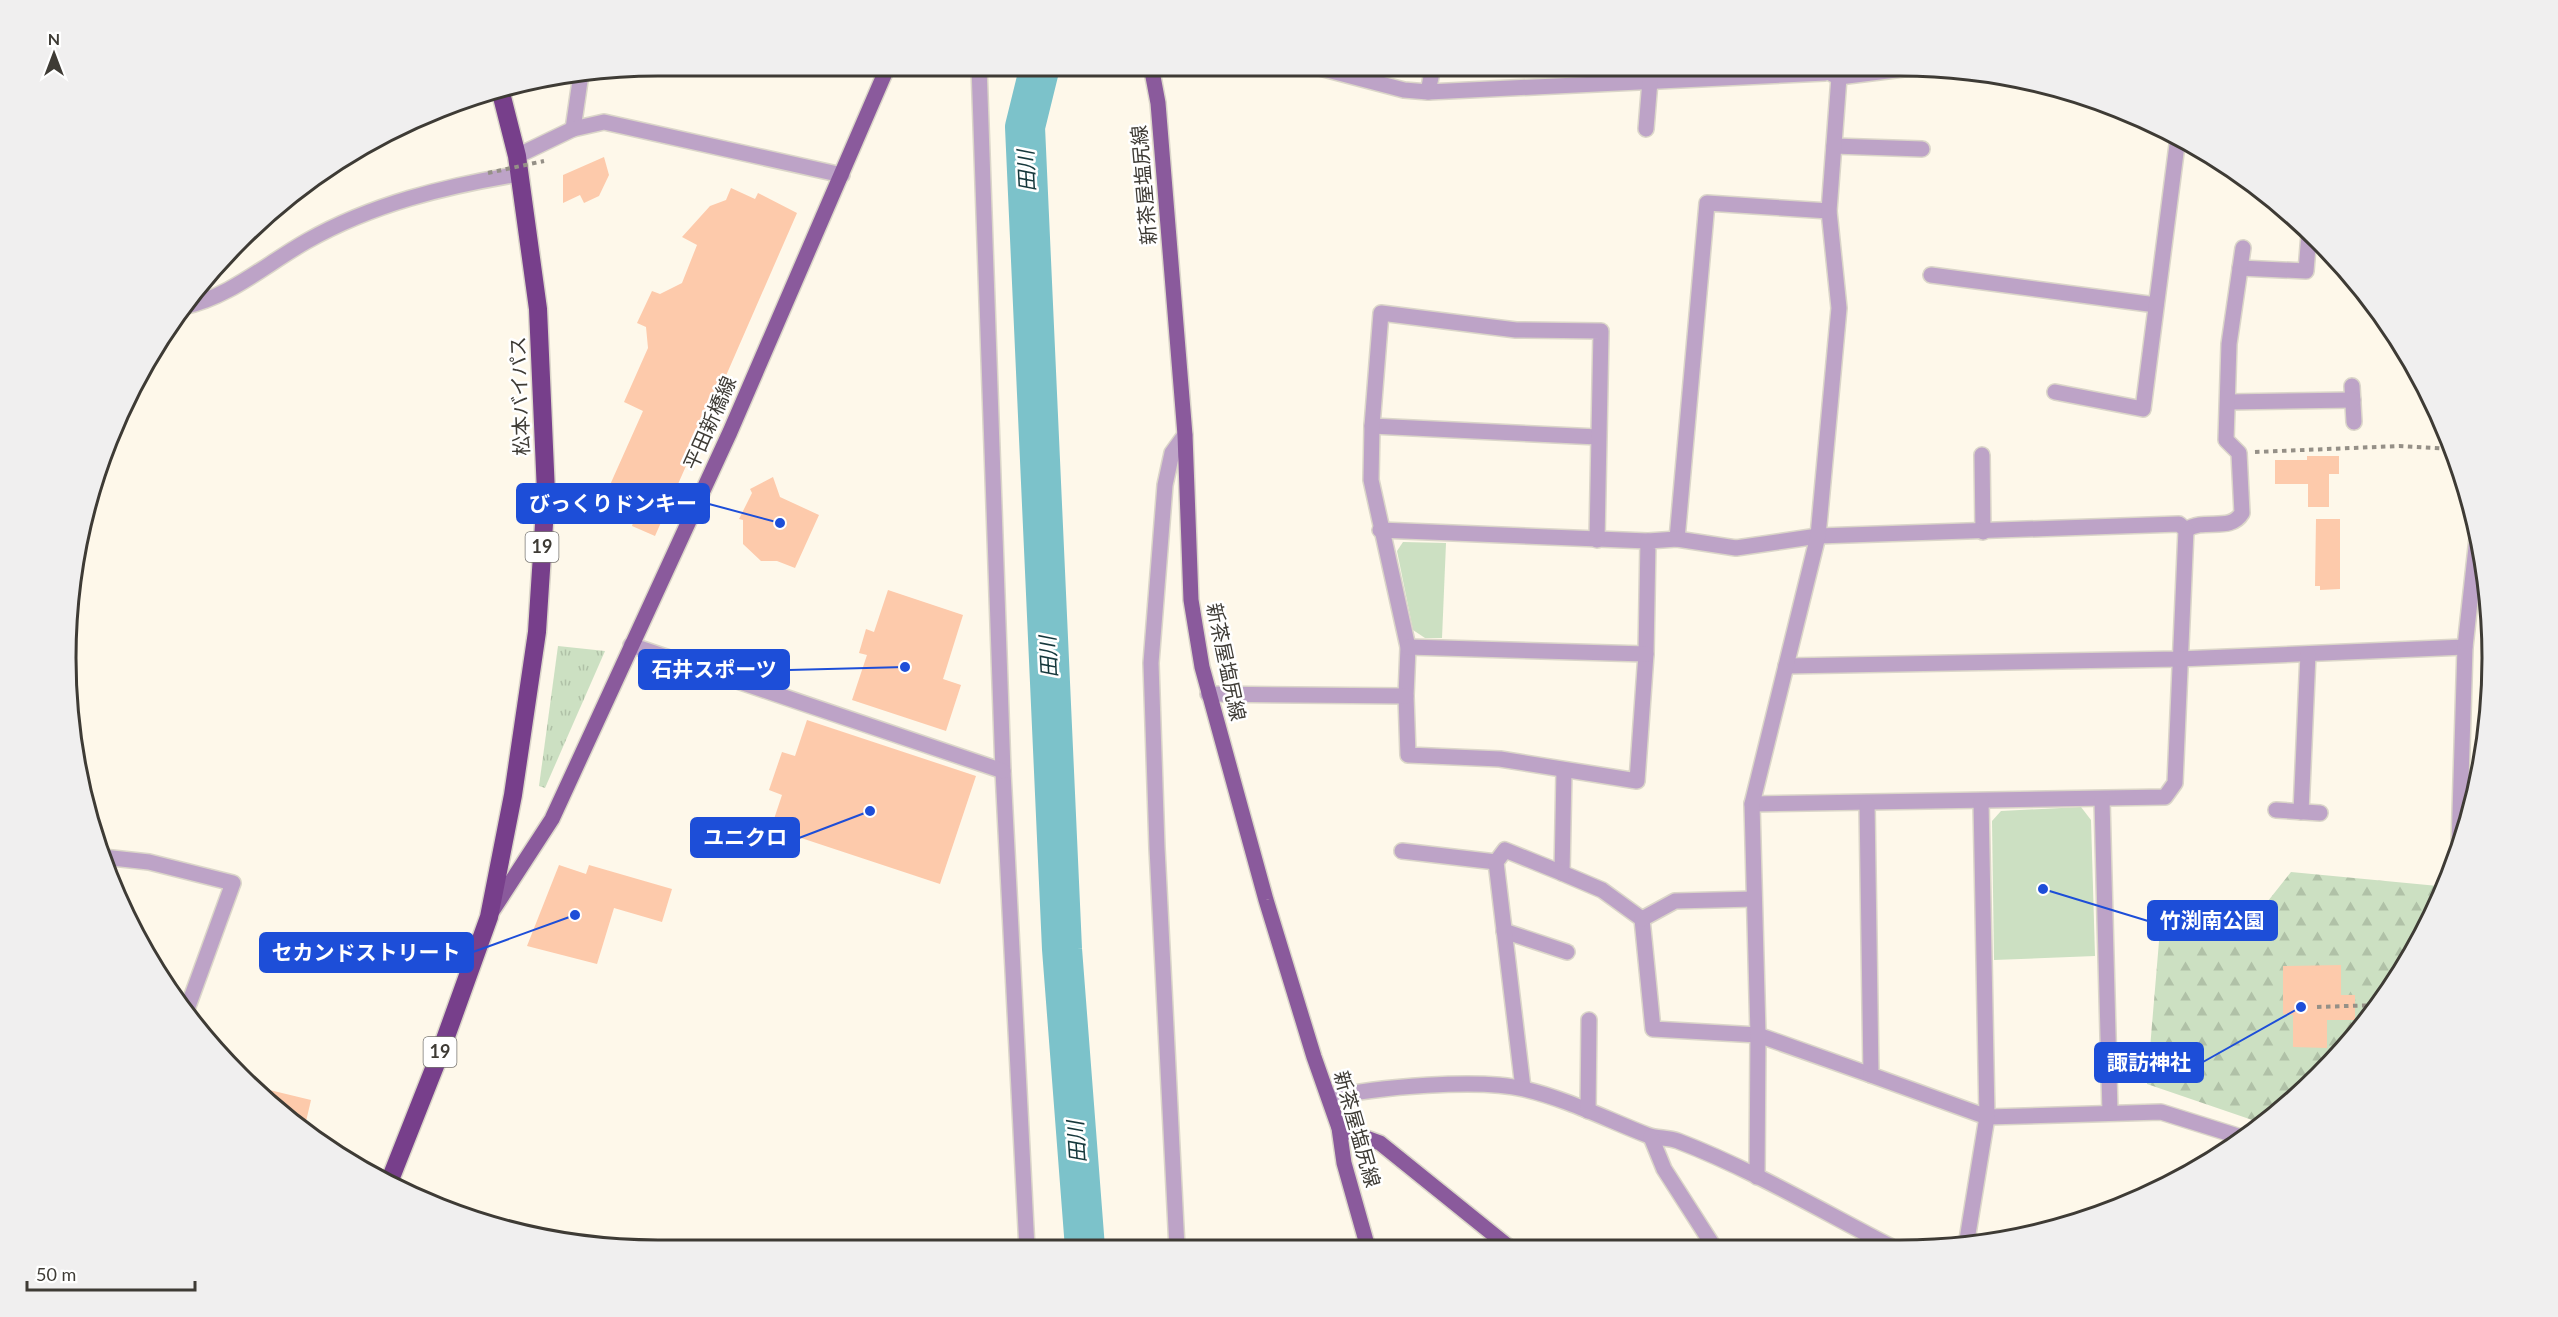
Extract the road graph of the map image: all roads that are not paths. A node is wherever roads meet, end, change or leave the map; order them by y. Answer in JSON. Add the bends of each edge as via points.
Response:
{"nodes":[{"id":1,"x":884,"y":76,"type":"edge"},
{"id":2,"x":979,"y":76,"type":"edge"},
{"id":3,"x":1153,"y":76,"type":"edge"},
{"id":4,"x":1350,"y":76,"type":"edge"},
{"id":5,"x":1431,"y":76,"type":"edge"},
{"id":6,"x":1595,"y":76,"type":"edge"},
{"id":7,"x":1612,"y":76,"type":"edge"},
{"id":8,"x":1750,"y":76,"type":"edge"},
{"id":9,"x":1830,"y":76,"type":"edge"},
{"id":10,"x":1650,"y":81,"type":"junction"},
{"id":11,"x":580,"y":82,"type":"edge"},
{"id":12,"x":1428,"y":92,"type":"junction"},
{"id":13,"x":502,"y":98,"type":"edge"},
{"id":14,"x":573,"y":129,"type":"junction"},
{"id":15,"x":1646,"y":129,"type":"dead end"},
{"id":16,"x":1834,"y":146,"type":"junction"},
{"id":17,"x":2177,"y":147,"type":"edge"},
{"id":18,"x":1922,"y":149,"type":"dead end"},
{"id":19,"x":518,"y":165,"type":"junction"},
{"id":20,"x":842,"y":175,"type":"junction"},
{"id":21,"x":1829,"y":211,"type":"junction"},
{"id":22,"x":2308,"y":244,"type":"edge"},
{"id":23,"x":2243,"y":248,"type":"dead end"},
{"id":24,"x":2240,"y":268,"type":"junction"},
{"id":25,"x":1931,"y":275,"type":"dead end"},
{"id":26,"x":197,"y":304,"type":"edge"},
{"id":27,"x":2156,"y":305,"type":"junction"},
{"id":28,"x":2055,"y":392,"type":"dead end"},
{"id":29,"x":2228,"y":402,"type":"junction"},
{"id":30,"x":2354,"y":422,"type":"dead end"},
{"id":31,"x":1372,"y":426,"type":"junction"},
{"id":32,"x":1185,"y":435,"type":"junction"},
{"id":33,"x":1598,"y":436,"type":"junction"},
{"id":34,"x":1982,"y":454,"type":"dead end"},
{"id":35,"x":1380,"y":531,"type":"junction"},
{"id":36,"x":2186,"y":531,"type":"junction"},
{"id":37,"x":1983,"y":532,"type":"junction"},
{"id":38,"x":1818,"y":536,"type":"junction"},
{"id":39,"x":1677,"y":539,"type":"junction"},
{"id":40,"x":1597,"y":540,"type":"junction"},
{"id":41,"x":1648,"y":541,"type":"junction"},
{"id":42,"x":2474,"y":566,"type":"edge"},
{"id":43,"x":631,"y":645,"type":"junction"},
{"id":44,"x":1408,"y":647,"type":"junction"},
{"id":45,"x":2465,"y":647,"type":"junction"},
{"id":46,"x":1646,"y":654,"type":"junction"},
{"id":47,"x":2308,"y":654,"type":"junction"},
{"id":48,"x":2180,"y":659,"type":"junction"},
{"id":49,"x":1786,"y":666,"type":"junction"},
{"id":50,"x":1209,"y":694,"type":"junction"},
{"id":51,"x":1406,"y":696,"type":"junction"},
{"id":52,"x":1004,"y":771,"type":"junction"},
{"id":53,"x":1564,"y":771,"type":"junction"},
{"id":54,"x":2102,"y":800,"type":"junction"},
{"id":55,"x":1981,"y":801,"type":"junction"},
{"id":56,"x":1752,"y":804,"type":"junction"},
{"id":57,"x":1867,"y":804,"type":"junction"},
{"id":58,"x":2277,"y":810,"type":"dead end"},
{"id":59,"x":2301,"y":812,"type":"junction"},
{"id":60,"x":2320,"y":813,"type":"dead end"},
{"id":61,"x":2460,"y":816,"type":"edge"},
{"id":62,"x":1402,"y":851,"type":"dead end"},
{"id":63,"x":112,"y":858,"type":"edge"},
{"id":64,"x":1496,"y":862,"type":"junction"},
{"id":65,"x":1562,"y":873,"type":"junction"},
{"id":66,"x":1586,"y":883,"type":"junction"},
{"id":67,"x":1625,"y":891,"type":"dead end"},
{"id":68,"x":1754,"y":899,"type":"junction"},
{"id":69,"x":489,"y":917,"type":"junction"},
{"id":70,"x":1642,"y":919,"type":"junction"},
{"id":71,"x":1504,"y":931,"type":"junction"},
{"id":72,"x":1567,"y":952,"type":"dead end"},
{"id":73,"x":189,"y":1002,"type":"edge"},
{"id":74,"x":1589,"y":1020,"type":"dead end"},
{"id":75,"x":1758,"y":1035,"type":"junction"},
{"id":76,"x":1871,"y":1075,"type":"junction"},
{"id":77,"x":1523,"y":1088,"type":"junction"},
{"id":78,"x":1329,"y":1098,"type":"junction"},
{"id":79,"x":1588,"y":1111,"type":"junction"},
{"id":80,"x":2110,"y":1113,"type":"junction"},
{"id":81,"x":1987,"y":1117,"type":"junction"},
{"id":82,"x":1339,"y":1128,"type":"junction"},
{"id":83,"x":2233,"y":1135,"type":"edge"},
{"id":84,"x":1651,"y":1137,"type":"junction"},
{"id":85,"x":392,"y":1175,"type":"edge"},
{"id":86,"x":1757,"y":1177,"type":"junction"},
{"id":87,"x":1968,"y":1237,"type":"edge"},
{"id":88,"x":1027,"y":1240,"type":"edge"},
{"id":89,"x":1177,"y":1240,"type":"edge"},
{"id":90,"x":1366,"y":1240,"type":"edge"},
{"id":91,"x":1500,"y":1240,"type":"edge"},
{"id":92,"x":1710,"y":1240,"type":"edge"},
{"id":93,"x":1878,"y":1240,"type":"edge"}],
"edges":[{"from":1,"to":20,"type":"main road","name":"平田新橋線"},
{"from":2,"to":52,"type":"street"},
{"from":3,"to":32,"type":"main road","name":"新茶屋塩尻線"},
{"from":4,"to":12,"type":"street"},
{"from":5,"to":12,"type":"street"},
{"from":6,"to":12,"type":"street"},
{"from":7,"to":10,"type":"street"},
{"from":8,"to":10,"type":"street"},
{"from":9,"to":16,"type":"street"},
{"from":10,"to":15,"type":"street"},
{"from":11,"to":14,"type":"street"},
{"from":13,"to":19,"type":"highway","name":"松本バイパス","number":"19"},
{"from":14,"to":19,"type":"street"},
{"from":14,"to":20,"type":"street","via":[[604,122]]},
{"from":16,"to":18,"type":"street"},
{"from":16,"to":21,"type":"street"},
{"from":17,"to":27,"type":"street"},
{"from":19,"to":26,"type":"street","via":[[392,202],[308,240],[233,288]]},
{"from":19,"to":69,"type":"highway","name":"松本バイパス","number":"19","via":[[538,309],[546,494],[537,632],[513,795]]},
{"from":20,"to":43,"type":"main road","name":"平田新橋線"},
{"from":21,"to":38,"type":"street","via":[[1839,308]]},
{"from":21,"to":39,"type":"street","via":[[1707,203]]},
{"from":22,"to":24,"type":"street","via":[[2306,271]]},
{"from":23,"to":24,"type":"street"},
{"from":24,"to":29,"type":"street","via":[[2229,344]]},
{"from":25,"to":27,"type":"street"},
{"from":27,"to":28,"type":"street","via":[[2143,408]]},
{"from":29,"to":30,"type":"street","via":[[2352,393]]},
{"from":29,"to":36,"type":"street","via":[[2226,440],[2240,453],[2242,513],[2230,524],[2196,524]]},
{"from":31,"to":33,"type":"street"},
{"from":31,"to":33,"type":"street","via":[[1381,314],[1516,330],[1600,331]]},
{"from":31,"to":35,"type":"street","via":[[1371,480]]},
{"from":32,"to":50,"type":"main road","name":"新茶屋塩尻線","via":[[1191,600]]},
{"from":32,"to":89,"type":"street","via":[[1172,453],[1164,485],[1151,663]]},
{"from":33,"to":40,"type":"street"},
{"from":34,"to":37,"type":"street"},
{"from":35,"to":40,"type":"street"},
{"from":35,"to":44,"type":"street"},
{"from":36,"to":37,"type":"street","via":[[2180,524]]},
{"from":36,"to":48,"type":"street"},
{"from":37,"to":38,"type":"street"},
{"from":38,"to":39,"type":"street","via":[[1736,548]]},
{"from":38,"to":49,"type":"street"},
{"from":39,"to":41,"type":"street"},
{"from":40,"to":41,"type":"street"},
{"from":41,"to":46,"type":"street"},
{"from":42,"to":45,"type":"street"},
{"from":43,"to":52,"type":"street"},
{"from":43,"to":69,"type":"main road","name":"平田新橋線","via":[[552,819]]},
{"from":44,"to":46,"type":"street"},
{"from":44,"to":51,"type":"street"},
{"from":45,"to":47,"type":"street"},
{"from":45,"to":61,"type":"street"},
{"from":46,"to":53,"type":"street","via":[[1637,781]]},
{"from":47,"to":48,"type":"street"},
{"from":47,"to":59,"type":"street"},
{"from":48,"to":49,"type":"street"},
{"from":48,"to":54,"type":"street","via":[[2175,783],[2165,797]]},
{"from":49,"to":56,"type":"street"},
{"from":50,"to":51,"type":"street"},
{"from":50,"to":78,"type":"main road","name":"新茶屋塩尻線","via":[[1269,911]]},
{"from":51,"to":53,"type":"street","via":[[1408,755],[1500,759]]},
{"from":52,"to":88,"type":"street"},
{"from":53,"to":65,"type":"street"},
{"from":54,"to":55,"type":"street"},
{"from":54,"to":80,"type":"street"},
{"from":55,"to":57,"type":"street"},
{"from":55,"to":81,"type":"street"},
{"from":56,"to":57,"type":"street"},
{"from":56,"to":68,"type":"street"},
{"from":57,"to":76,"type":"street"},
{"from":58,"to":59,"type":"street"},
{"from":59,"to":60,"type":"street"},
{"from":62,"to":64,"type":"street"},
{"from":63,"to":73,"type":"street","via":[[149,862],[233,883]]},
{"from":64,"to":65,"type":"street","via":[[1505,850]]},
{"from":64,"to":71,"type":"street"},
{"from":65,"to":66,"type":"street"},
{"from":66,"to":67,"type":"street"},
{"from":66,"to":70,"type":"street"},
{"from":68,"to":70,"type":"street","via":[[1676,901]]},
{"from":68,"to":75,"type":"street"},
{"from":69,"to":85,"type":"highway","number":"19"},
{"from":70,"to":75,"type":"street","via":[[1653,1029]]},
{"from":71,"to":72,"type":"street"},
{"from":71,"to":77,"type":"street"},
{"from":74,"to":79,"type":"street"},
{"from":75,"to":76,"type":"street"},
{"from":75,"to":86,"type":"street"},
{"from":76,"to":81,"type":"street"},
{"from":77,"to":78,"type":"street","via":[[1430,1086]]},
{"from":77,"to":79,"type":"street"},
{"from":78,"to":82,"type":"main road","name":"新茶屋塩尻線"},
{"from":79,"to":84,"type":"street"},
{"from":80,"to":81,"type":"street"},
{"from":80,"to":83,"type":"street","via":[[2161,1112]]},
{"from":81,"to":87,"type":"street"},
{"from":82,"to":90,"type":"main road","name":"新茶屋塩尻線","via":[[1344,1164]]},
{"from":82,"to":91,"type":"main road","via":[[1380,1143]]},
{"from":84,"to":86,"type":"street","via":[[1676,1140]]},
{"from":84,"to":92,"type":"street","via":[[1664,1169]]},
{"from":86,"to":93,"type":"street"}]}
